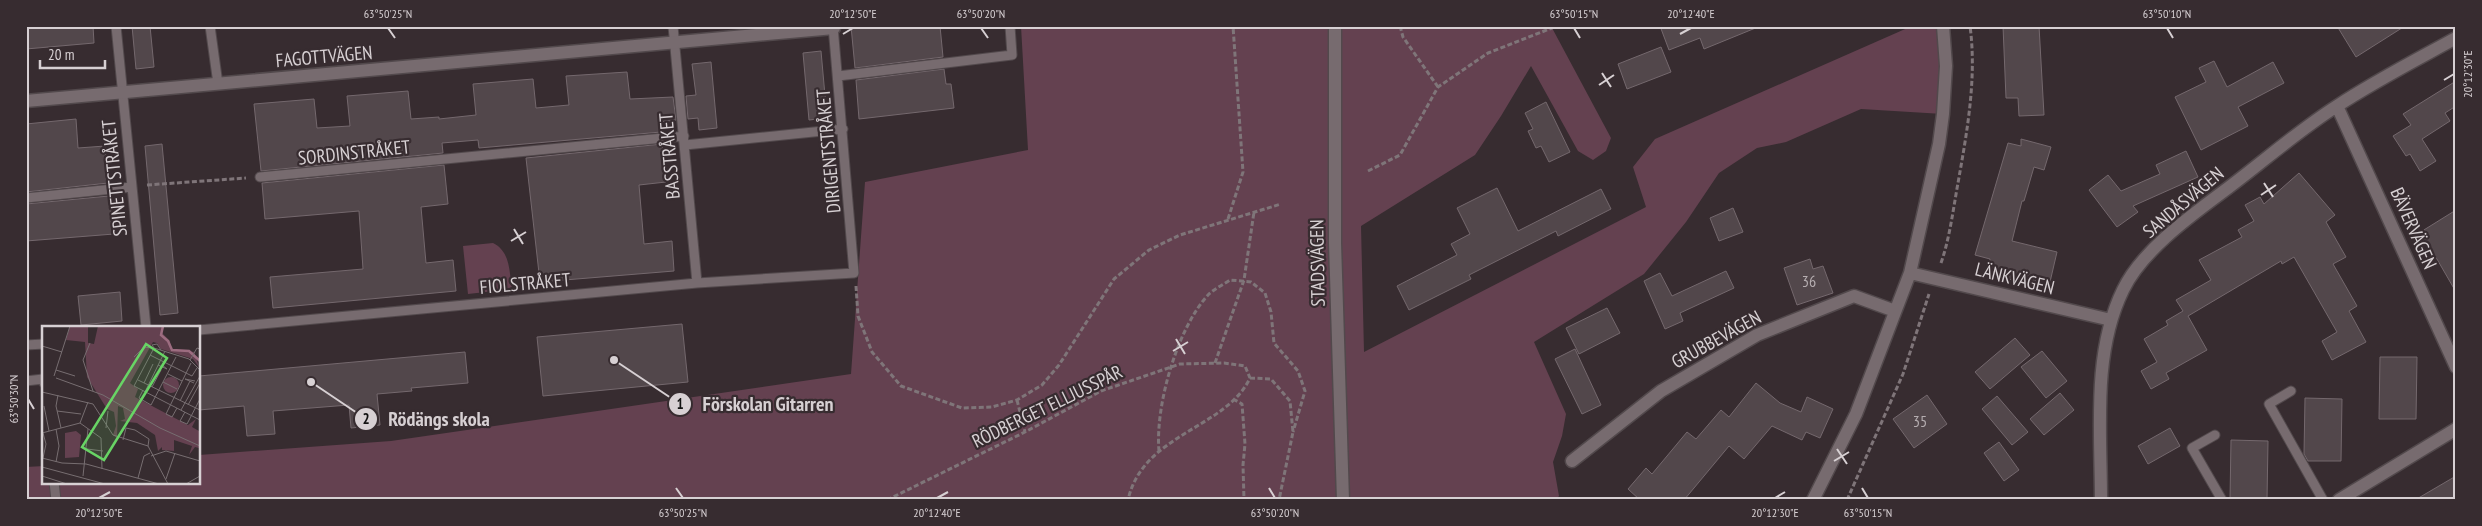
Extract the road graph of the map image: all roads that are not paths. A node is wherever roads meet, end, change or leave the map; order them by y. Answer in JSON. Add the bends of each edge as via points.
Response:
{"nodes":[{"id":1,"x":116,"y":26,"type":"edge"},
{"id":2,"x":210,"y":26,"type":"edge"},
{"id":3,"x":674,"y":26,"type":"edge"},
{"id":4,"x":1010,"y":26,"type":"edge"},
{"id":5,"x":1335,"y":26,"type":"edge"},
{"id":6,"x":1943,"y":26,"type":"edge"},
{"id":7,"x":834,"y":27,"type":"edge"},
{"id":8,"x":2456,"y":38,"type":"edge"},
{"id":9,"x":675,"y":41,"type":"junction"},
{"id":10,"x":838,"y":76,"type":"junction"},
{"id":11,"x":218,"y":84,"type":"junction"},
{"id":12,"x":122,"y":92,"type":"junction"},
{"id":13,"x":26,"y":102,"type":"edge"},
{"id":14,"x":2337,"y":106,"type":"junction"},
{"id":15,"x":843,"y":129,"type":"junction"},
{"id":16,"x":684,"y":141,"type":"junction"},
{"id":17,"x":260,"y":177,"type":"road end"},
{"id":18,"x":132,"y":187,"type":"junction"},
{"id":19,"x":26,"y":198,"type":"edge"},
{"id":20,"x":854,"y":273,"type":"joint"},
{"id":21,"x":1910,"y":273,"type":"junction"},
{"id":22,"x":697,"y":283,"type":"junction"},
{"id":23,"x":1895,"y":311,"type":"junction"},
{"id":24,"x":2111,"y":320,"type":"junction"},
{"id":25,"x":146,"y":326,"type":"edge"},
{"id":26,"x":200,"y":330,"type":"edge"},
{"id":27,"x":42,"y":344,"type":"edge"},
{"id":28,"x":26,"y":345,"type":"edge"},
{"id":29,"x":2456,"y":367,"type":"edge"},
{"id":30,"x":42,"y":379,"type":"edge"},
{"id":31,"x":26,"y":380,"type":"edge"},
{"id":32,"x":2291,"y":392,"type":"dead end"},
{"id":33,"x":2456,"y":429,"type":"edge"},
{"id":34,"x":2215,"y":436,"type":"dead end"},
{"id":35,"x":1572,"y":461,"type":"dead end"},
{"id":36,"x":54,"y":484,"type":"edge"},
{"id":37,"x":56,"y":500,"type":"edge"},
{"id":38,"x":1343,"y":500,"type":"edge"},
{"id":39,"x":1813,"y":500,"type":"edge"},
{"id":40,"x":2101,"y":500,"type":"edge"},
{"id":41,"x":2222,"y":500,"type":"edge"},
{"id":42,"x":2324,"y":500,"type":"edge"},
{"id":43,"x":2339,"y":500,"type":"edge"}],
"edges":[{"from":1,"to":12,"type":"lane","name":"SPINETTSTRÅKET"},
{"from":2,"to":11,"type":"lane"},
{"from":3,"to":9,"type":"lane","name":"BASSTRÅKET"},
{"from":4,"to":10,"type":"lane","via":[[1012,56]]},
{"from":5,"to":38,"type":"street","name":"STADSVÄGEN","via":[[1335,243]]},
{"from":6,"to":21,"type":"street","via":[[1946,66],[1939,144]]},
{"from":7,"to":9,"type":"street","name":"FAGOTTVÄGEN"},
{"from":7,"to":10,"type":"lane","name":"DIRIGENTSTRÅKET"},
{"from":8,"to":14,"type":"street","name":"SANDÅSVÄGEN"},
{"from":9,"to":11,"type":"street","name":"FAGOTTVÄGEN"},
{"from":9,"to":16,"type":"lane","name":"BASSTRÅKET"},
{"from":10,"to":15,"type":"lane","name":"DIRIGENTSTRÅKET"},
{"from":11,"to":12,"type":"street","name":"FAGOTTVÄGEN"},
{"from":12,"to":13,"type":"street","name":"FAGOTTVÄGEN"},
{"from":12,"to":18,"type":"lane","name":"SPINETTSTRÅKET"},
{"from":14,"to":24,"type":"street","name":"SANDÅSVÄGEN","via":[[2170,234],[2123,289]]},
{"from":14,"to":29,"type":"street","name":"BÄVERVÄGEN"},
{"from":15,"to":16,"type":"lane","name":"SORDINSTRÅKET"},
{"from":15,"to":20,"type":"lane","name":"DIRIGENTSTRÅKET"},
{"from":16,"to":17,"type":"lane","name":"SORDINSTRÅKET"},
{"from":16,"to":22,"type":"lane","name":"BASSTRÅKET"},
{"from":18,"to":19,"type":"lane"},
{"from":18,"to":25,"type":"lane","name":"SPINETTSTRÅKET"},
{"from":20,"to":22,"type":"lane","name":"FIOLSTRÅKET"},
{"from":21,"to":23,"type":"street"},
{"from":21,"to":24,"type":"street","name":"LÄNKVÄGEN"},
{"from":22,"to":26,"type":"lane","name":"FIOLSTRÅKET"},
{"from":23,"to":35,"type":"street","name":"GRUBBEVÄGEN","via":[[1854,296],[1757,335],[1661,391]]},
{"from":23,"to":39,"type":"street","via":[[1856,414]]},
{"from":24,"to":40,"type":"street","name":"SANDÅSVÄGEN","via":[[2102,395]]},
{"from":27,"to":28,"type":"lane"},
{"from":30,"to":31,"type":"lane"},
{"from":32,"to":42,"type":"lane","via":[[2269,404]]},
{"from":33,"to":43,"type":"street"},
{"from":34,"to":41,"type":"lane","via":[[2192,448]]},
{"from":36,"to":37,"type":"lane"}]}
